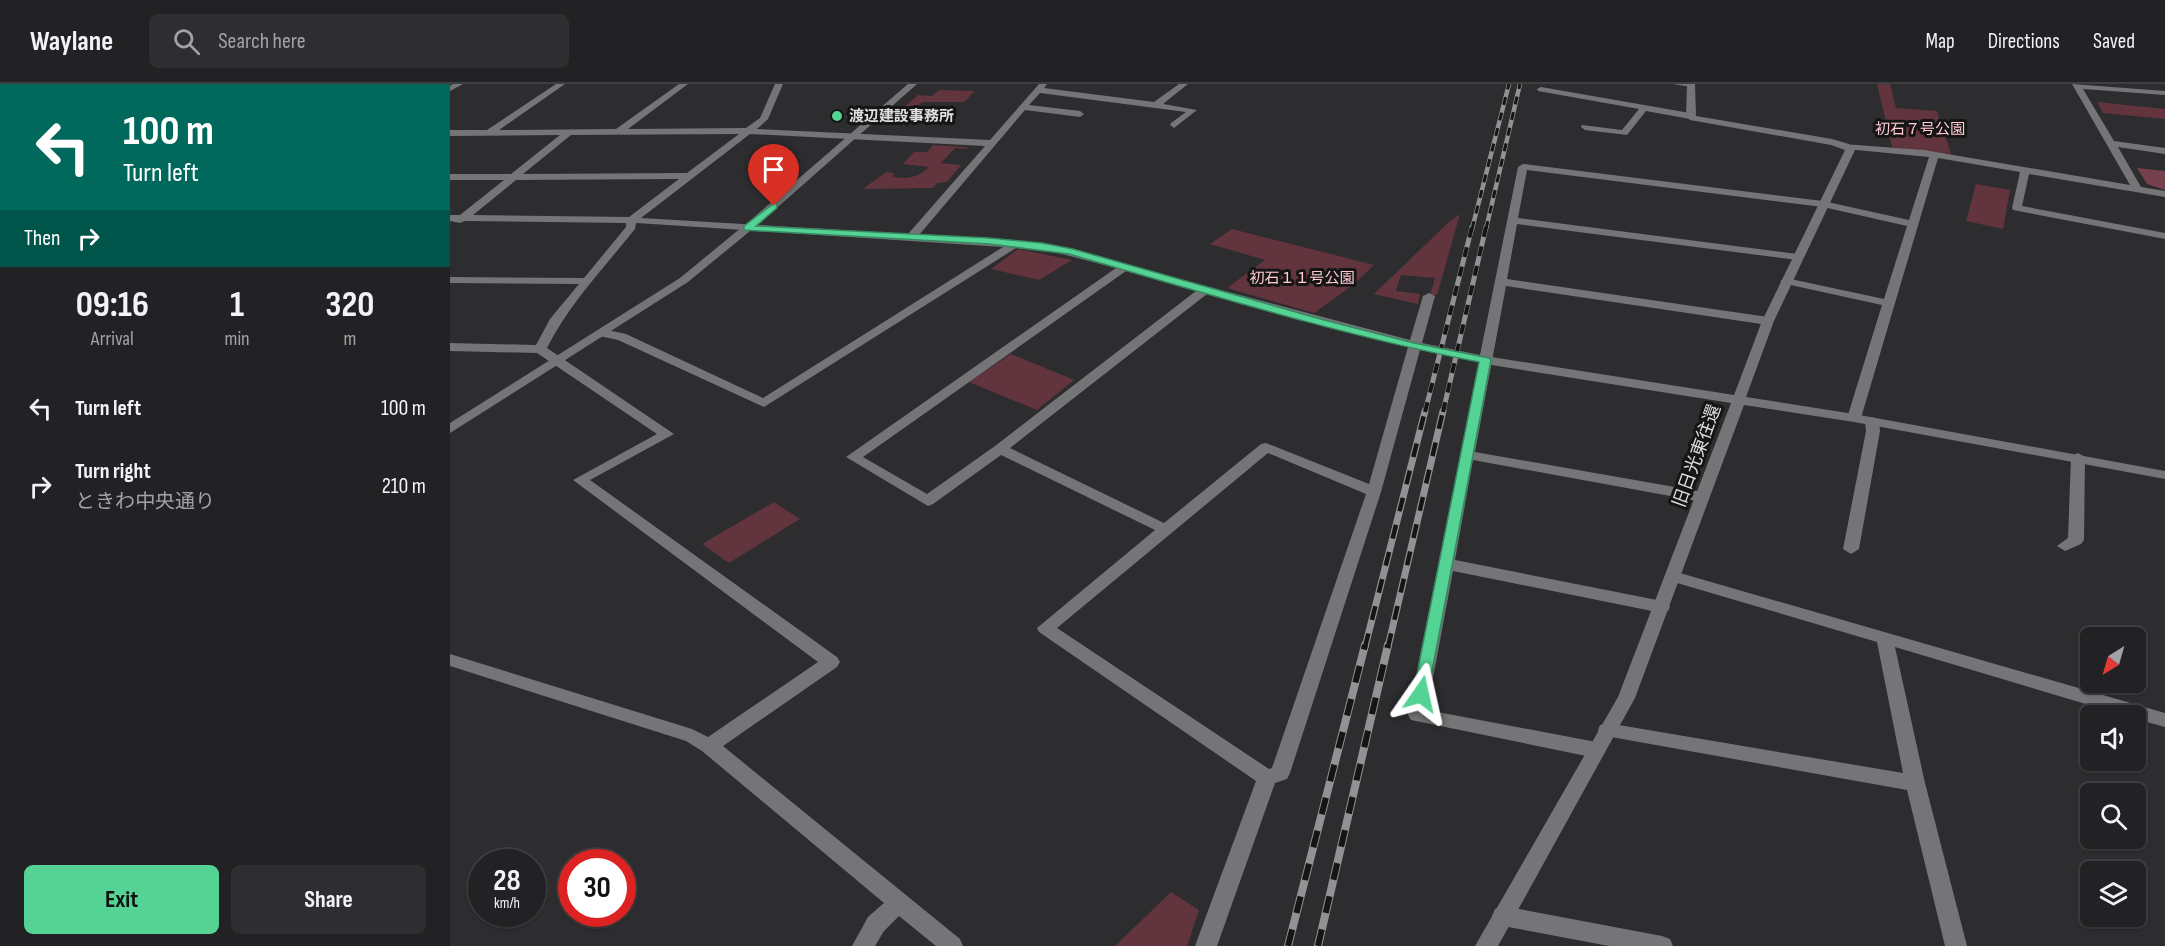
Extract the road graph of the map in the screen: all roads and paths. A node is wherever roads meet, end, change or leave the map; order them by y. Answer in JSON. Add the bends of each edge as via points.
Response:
{"nodes":[{"id":1,"x":459,"y":84,"type":"edge"},
{"id":2,"x":561,"y":84,"type":"edge"},
{"id":3,"x":684,"y":84,"type":"edge"},
{"id":4,"x":779,"y":84,"type":"edge"},
{"id":5,"x":913,"y":84,"type":"edge"},
{"id":6,"x":1184,"y":84,"type":"edge"},
{"id":7,"x":1567,"y":84,"type":"edge"},
{"id":8,"x":1677,"y":84,"type":"edge"},
{"id":9,"x":1691,"y":85,"type":"edge"},
{"id":10,"x":2076,"y":85,"type":"edge"},
{"id":11,"x":1041,"y":87,"type":"edge"},
{"id":12,"x":450,"y":89,"type":"edge"},
{"id":13,"x":1541,"y":90,"type":"dead end"},
{"id":14,"x":1563,"y":93,"type":"junction"},
{"id":15,"x":2165,"y":93,"type":"edge"},
{"id":16,"x":1156,"y":105,"type":"junction"},
{"id":17,"x":1023,"y":107,"type":"junction"},
{"id":18,"x":1644,"y":108,"type":"junction"},
{"id":19,"x":1080,"y":114,"type":"dead end"},
{"id":20,"x":1690,"y":116,"type":"junction"},
{"id":21,"x":1174,"y":125,"type":"dead end"},
{"id":22,"x":1585,"y":127,"type":"dead end"},
{"id":23,"x":746,"y":131,"type":"junction"},
{"id":24,"x":490,"y":132,"type":"junction"},
{"id":25,"x":569,"y":132,"type":"junction"},
{"id":26,"x":618,"y":132,"type":"junction"},
{"id":27,"x":450,"y":133,"type":"edge"},
{"id":28,"x":854,"y":136,"type":"junction"},
{"id":29,"x":990,"y":143,"type":"junction"},
{"id":30,"x":2113,"y":144,"type":"junction"},
{"id":31,"x":1846,"y":146,"type":"junction"},
{"id":32,"x":2165,"y":151,"type":"edge"},
{"id":33,"x":1934,"y":155,"type":"junction"},
{"id":34,"x":2025,"y":169,"type":"junction"},
{"id":35,"x":689,"y":176,"type":"junction"},
{"id":36,"x":450,"y":177,"type":"edge"},
{"id":37,"x":514,"y":177,"type":"junction"},
{"id":38,"x":2137,"y":188,"type":"junction"},
{"id":39,"x":2165,"y":194,"type":"edge"},
{"id":40,"x":1823,"y":204,"type":"junction"},
{"id":41,"x":450,"y":218,"type":"edge"},
{"id":42,"x":462,"y":218,"type":"junction"},
{"id":43,"x":1512,"y":219,"type":"junction"},
{"id":44,"x":631,"y":220,"type":"junction"},
{"id":45,"x":1913,"y":224,"type":"junction"},
{"id":46,"x":450,"y":227,"type":"edge"},
{"id":47,"x":748,"y":228,"type":"junction"},
{"id":48,"x":2165,"y":236,"type":"edge"},
{"id":49,"x":911,"y":238,"type":"junction"},
{"id":50,"x":1016,"y":243,"type":"junction"},
{"id":51,"x":1797,"y":257,"type":"junction"},
{"id":52,"x":1125,"y":267,"type":"junction"},
{"id":53,"x":450,"y":280,"type":"edge"},
{"id":54,"x":589,"y":281,"type":"junction"},
{"id":55,"x":1786,"y":281,"type":"junction"},
{"id":56,"x":1502,"y":282,"type":"junction"},
{"id":57,"x":1206,"y":289,"type":"junction"},
{"id":58,"x":1429,"y":296,"type":"dead end"},
{"id":59,"x":1888,"y":303,"type":"junction"},
{"id":60,"x":1768,"y":321,"type":"junction"},
{"id":61,"x":603,"y":333,"type":"junction"},
{"id":62,"x":450,"y":346,"type":"edge"},
{"id":63,"x":1414,"y":346,"type":"junction"},
{"id":64,"x":540,"y":349,"type":"junction"},
{"id":65,"x":1485,"y":360,"type":"junction"},
{"id":66,"x":559,"y":361,"type":"junction"},
{"id":67,"x":1738,"y":399,"type":"junction"},
{"id":68,"x":1854,"y":418,"type":"junction"},
{"id":69,"x":1872,"y":421,"type":"junction"},
{"id":70,"x":450,"y":429,"type":"edge"},
{"id":71,"x":1000,"y":449,"type":"junction"},
{"id":72,"x":1467,"y":455,"type":"junction"},
{"id":73,"x":2078,"y":457,"type":"junction"},
{"id":74,"x":2165,"y":474,"type":"edge"},
{"id":75,"x":1374,"y":492,"type":"junction"},
{"id":76,"x":1703,"y":497,"type":"junction"},
{"id":77,"x":1167,"y":530,"type":"junction"},
{"id":78,"x":2065,"y":546,"type":"dead end"},
{"id":79,"x":1851,"y":549,"type":"dead end"},
{"id":80,"x":1448,"y":564,"type":"junction"},
{"id":81,"x":1673,"y":576,"type":"junction"},
{"id":82,"x":1662,"y":607,"type":"junction"},
{"id":83,"x":1884,"y":637,"type":"junction"},
{"id":84,"x":450,"y":660,"type":"edge"},
{"id":85,"x":2164,"y":722,"type":"edge"},
{"id":86,"x":1607,"y":730,"type":"junction"},
{"id":87,"x":709,"y":746,"type":"junction"},
{"id":88,"x":1596,"y":750,"type":"junction"},
{"id":89,"x":1267,"y":778,"type":"junction"},
{"id":90,"x":1915,"y":783,"type":"junction"},
{"id":91,"x":899,"y":902,"type":"junction"},
{"id":92,"x":1503,"y":916,"type":"junction"},
{"id":93,"x":863,"y":946,"type":"edge"},
{"id":94,"x":952,"y":946,"type":"edge"},
{"id":95,"x":1206,"y":946,"type":"edge"},
{"id":96,"x":1486,"y":946,"type":"edge"},
{"id":97,"x":1662,"y":946,"type":"edge"},
{"id":98,"x":1956,"y":946,"type":"edge"}],
"edges":[{"from":1,"to":12,"type":"street"},
{"from":2,"to":24,"type":"street"},
{"from":3,"to":26,"type":"street"},
{"from":4,"to":23,"type":"street","via":[[764,119]]},
{"from":5,"to":28,"type":"street"},
{"from":6,"to":16,"type":"street"},
{"from":7,"to":14,"type":"street"},
{"from":8,"to":9,"type":"street"},
{"from":9,"to":20,"type":"street"},
{"from":10,"to":15,"type":"street"},
{"from":10,"to":30,"type":"street"},
{"from":11,"to":16,"type":"street"},
{"from":11,"to":17,"type":"street"},
{"from":13,"to":14,"type":"street"},
{"from":14,"to":18,"type":"street"},
{"from":16,"to":21,"type":"street","via":[[1193,110]]},
{"from":17,"to":19,"type":"street"},
{"from":17,"to":29,"type":"street"},
{"from":18,"to":20,"type":"street"},
{"from":18,"to":22,"type":"street","via":[[1624,134]]},
{"from":20,"to":31,"type":"street"},
{"from":23,"to":26,"type":"street"},
{"from":23,"to":28,"type":"street"},
{"from":23,"to":35,"type":"street"},
{"from":24,"to":25,"type":"street"},
{"from":24,"to":27,"type":"street"},
{"from":25,"to":26,"type":"street"},
{"from":25,"to":37,"type":"street"},
{"from":28,"to":29,"type":"street"},
{"from":28,"to":47,"type":"street"},
{"from":29,"to":49,"type":"street"},
{"from":30,"to":32,"type":"street"},
{"from":30,"to":38,"type":"street"},
{"from":31,"to":33,"type":"street"},
{"from":31,"to":40,"type":"street","name":"旧日光東往還","via":[[1850,150]]},
{"from":33,"to":34,"type":"street"},
{"from":33,"to":45,"type":"street"},
{"from":34,"to":38,"type":"street"},
{"from":34,"to":48,"type":"street","via":[[2017,208]]},
{"from":35,"to":37,"type":"street"},
{"from":35,"to":44,"type":"street"},
{"from":36,"to":37,"type":"street"},
{"from":37,"to":42,"type":"street"},
{"from":38,"to":39,"type":"street"},
{"from":40,"to":43,"type":"street","via":[[1523,167]]},
{"from":40,"to":45,"type":"street"},
{"from":40,"to":51,"type":"street","name":"旧日光東往還"},
{"from":41,"to":42,"type":"street"},
{"from":42,"to":44,"type":"street"},
{"from":42,"to":46,"type":"street"},
{"from":43,"to":51,"type":"street"},
{"from":43,"to":56,"type":"street"},
{"from":44,"to":47,"type":"street"},
{"from":44,"to":54,"type":"street","via":[[631,227]]},
{"from":45,"to":59,"type":"street"},
{"from":47,"to":49,"type":"street"},
{"from":47,"to":61,"type":"street","via":[[684,280]]},
{"from":49,"to":50,"type":"street"},
{"from":50,"to":52,"type":"street"},
{"from":50,"to":61,"type":"street","via":[[764,403],[622,337]]},
{"from":51,"to":55,"type":"street","name":"旧日光東往還"},
{"from":52,"to":57,"type":"street"},
{"from":52,"to":71,"type":"street","via":[[853,458],[928,501]]},
{"from":53,"to":54,"type":"street"},
{"from":54,"to":64,"type":"street","via":[[554,322]]},
{"from":55,"to":59,"type":"street"},
{"from":55,"to":60,"type":"street","name":"旧日光東往還"},
{"from":56,"to":60,"type":"street"},
{"from":56,"to":65,"type":"street"},
{"from":57,"to":63,"type":"street"},
{"from":57,"to":71,"type":"street"},
{"from":58,"to":63,"type":"street"},
{"from":59,"to":68,"type":"street"},
{"from":60,"to":67,"type":"street","name":"旧日光東往還"},
{"from":61,"to":66,"type":"street"},
{"from":62,"to":64,"type":"street"},
{"from":63,"to":65,"type":"street"},
{"from":63,"to":75,"type":"street"},
{"from":64,"to":66,"type":"street"},
{"from":65,"to":67,"type":"street"},
{"from":65,"to":72,"type":"street"},
{"from":66,"to":70,"type":"street"},
{"from":66,"to":87,"type":"street","via":[[667,434],[580,480],[831,662]]},
{"from":67,"to":68,"type":"street"},
{"from":67,"to":76,"type":"street","name":"旧日光東往還"},
{"from":68,"to":69,"type":"street"},
{"from":69,"to":73,"type":"street"},
{"from":69,"to":79,"type":"street"},
{"from":71,"to":77,"type":"street"},
{"from":72,"to":76,"type":"street"},
{"from":72,"to":80,"type":"street"},
{"from":73,"to":74,"type":"street"},
{"from":73,"to":78,"type":"street","via":[[2076,540]]},
{"from":75,"to":77,"type":"street","via":[[1266,447]]},
{"from":75,"to":89,"type":"street","via":[[1280,772]]},
{"from":76,"to":81,"type":"street","name":"旧日光東往還"},
{"from":77,"to":89,"type":"street","via":[[1045,628]]},
{"from":80,"to":82,"type":"street"},
{"from":80,"to":88,"type":"street","via":[[1417,715]]},
{"from":81,"to":82,"type":"street","name":"旧日光東往還"},
{"from":81,"to":83,"type":"street"},
{"from":82,"to":86,"type":"street","name":"旧日光東往還","via":[[1639,668]]},
{"from":83,"to":85,"type":"street"},
{"from":83,"to":90,"type":"street"},
{"from":84,"to":87,"type":"street","via":[[692,736]]},
{"from":86,"to":88,"type":"street","name":"旧日光東往還"},
{"from":86,"to":90,"type":"street"},
{"from":87,"to":91,"type":"street"},
{"from":88,"to":92,"type":"street","name":"旧日光東往還"},
{"from":89,"to":95,"type":"street"},
{"from":90,"to":98,"type":"street"},
{"from":91,"to":93,"type":"street","via":[[876,924]]},
{"from":91,"to":94,"type":"street"},
{"from":92,"to":96,"type":"street","name":"旧日光東往還"},
{"from":92,"to":97,"type":"street"}]}
